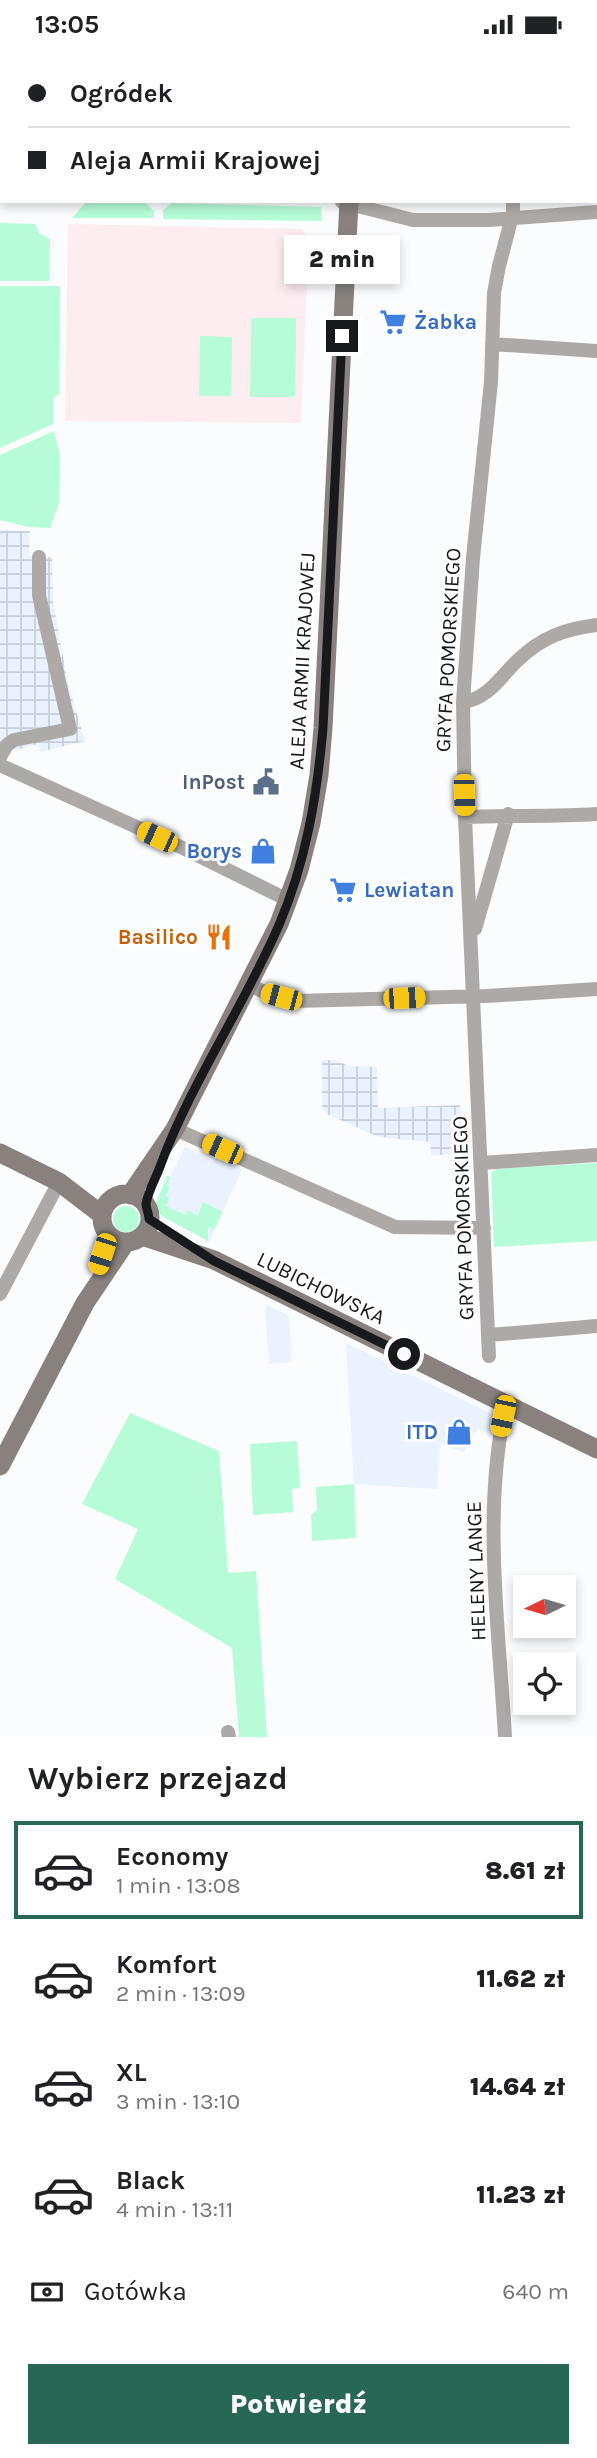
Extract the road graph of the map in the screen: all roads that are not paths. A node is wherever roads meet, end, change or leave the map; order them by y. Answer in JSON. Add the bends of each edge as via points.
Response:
{"nodes":[{"id":1,"x":346,"y":203,"type":"edge"},
{"id":2,"x":350,"y":203,"type":"edge"},
{"id":3,"x":513,"y":203,"type":"edge"},
{"id":4,"x":597,"y":212,"type":"edge"},
{"id":5,"x":510,"y":219,"type":"junction"},
{"id":6,"x":492,"y":344,"type":"junction"},
{"id":7,"x":597,"y":351,"type":"edge"},
{"id":8,"x":39,"y":557,"type":"dead end"},
{"id":9,"x":597,"y":625,"type":"edge"},
{"id":10,"x":463,"y":702,"type":"junction"},
{"id":11,"x":0,"y":757,"type":"edge"},
{"id":12,"x":0,"y":765,"type":"edge"},
{"id":13,"x":508,"y":814,"type":"junction"},
{"id":14,"x":597,"y":814,"type":"edge"},
{"id":15,"x":464,"y":817,"type":"junction"},
{"id":16,"x":288,"y":900,"type":"junction"},
{"id":17,"x":471,"y":941,"type":"junction"},
{"id":18,"x":250,"y":985,"type":"junction"},
{"id":19,"x":597,"y":989,"type":"edge"},
{"id":20,"x":474,"y":996,"type":"junction"},
{"id":21,"x":174,"y":1132,"type":"junction"},
{"id":22,"x":0,"y":1153,"type":"edge"},
{"id":23,"x":597,"y":1155,"type":"edge"},
{"id":24,"x":482,"y":1163,"type":"junction"},
{"id":25,"x":59,"y":1182,"type":"junction"},
{"id":26,"x":131,"y":1218,"type":"junction"},
{"id":27,"x":484,"y":1228,"type":"junction"},
{"id":28,"x":0,"y":1294,"type":"edge"},
{"id":29,"x":597,"y":1326,"type":"edge"},
{"id":30,"x":489,"y":1335,"type":"junction"},
{"id":31,"x":489,"y":1356,"type":"dead end"},
{"id":32,"x":506,"y":1405,"type":"junction"},
{"id":33,"x":597,"y":1449,"type":"edge"},
{"id":34,"x":0,"y":1466,"type":"edge"},
{"id":35,"x":505,"y":1737,"type":"edge"}],
"edges":[{"from":1,"to":16,"type":"main road","name":"ALEJA ARMII KRAJOWEJ","via":[[323,728],[311,823]]},
{"from":2,"to":5,"type":"street","via":[[412,220]]},
{"from":3,"to":5,"type":"street","name":"GRYFA POMORSKIEGO"},
{"from":4,"to":5,"type":"street"},
{"from":5,"to":6,"type":"street","name":"GRYFA POMORSKIEGO","via":[[496,277]]},
{"from":6,"to":7,"type":"street"},
{"from":6,"to":10,"type":"street","name":"GRYFA POMORSKIEGO"},
{"from":8,"to":11,"type":"street","via":[[39,595],[70,729],[15,740]]},
{"from":9,"to":10,"type":"street","via":[[556,633],[520,658],[488,692]]},
{"from":10,"to":15,"type":"street","name":"GRYFA POMORSKIEGO"},
{"from":12,"to":16,"type":"street"},
{"from":13,"to":14,"type":"street"},
{"from":13,"to":15,"type":"street"},
{"from":13,"to":17,"type":"street"},
{"from":15,"to":17,"type":"street","name":"GRYFA POMORSKIEGO"},
{"from":16,"to":18,"type":"main road","name":"ALEJA ARMII KRAJOWEJ"},
{"from":17,"to":20,"type":"street","name":"GRYFA POMORSKIEGO"},
{"from":18,"to":20,"type":"street","via":[[295,1001]]},
{"from":18,"to":21,"type":"main road","name":"ALEJA ARMII KRAJOWEJ"},
{"from":19,"to":20,"type":"street"},
{"from":20,"to":24,"type":"street","name":"GRYFA POMORSKIEGO"},
{"from":21,"to":26,"type":"main road","name":"ALEJA ARMII KRAJOWEJ"},
{"from":21,"to":27,"type":"street","via":[[395,1227]]},
{"from":22,"to":25,"type":"main road","name":"LUBICHOWSKA"},
{"from":23,"to":24,"type":"street"},
{"from":24,"to":27,"type":"street","name":"GRYFA POMORSKIEGO"},
{"from":25,"to":26,"type":"main road","name":"LUBICHOWSKA"},
{"from":25,"to":26,"type":"main road","name":"LUBICHOWSKA","via":[[102,1215],[106,1205]]},
{"from":25,"to":28,"type":"street"},
{"from":26,"to":32,"type":"main road","name":"LUBICHOWSKA"},
{"from":26,"to":34,"type":"main road"},
{"from":27,"to":30,"type":"street","name":"GRYFA POMORSKIEGO"},
{"from":29,"to":30,"type":"street"},
{"from":30,"to":31,"type":"street","name":"GRYFA POMORSKIEGO"},
{"from":32,"to":33,"type":"main road","name":"LUBICHOWSKA"},
{"from":32,"to":35,"type":"street","name":"HELENY LANGE","via":[[493,1527]]}]}
